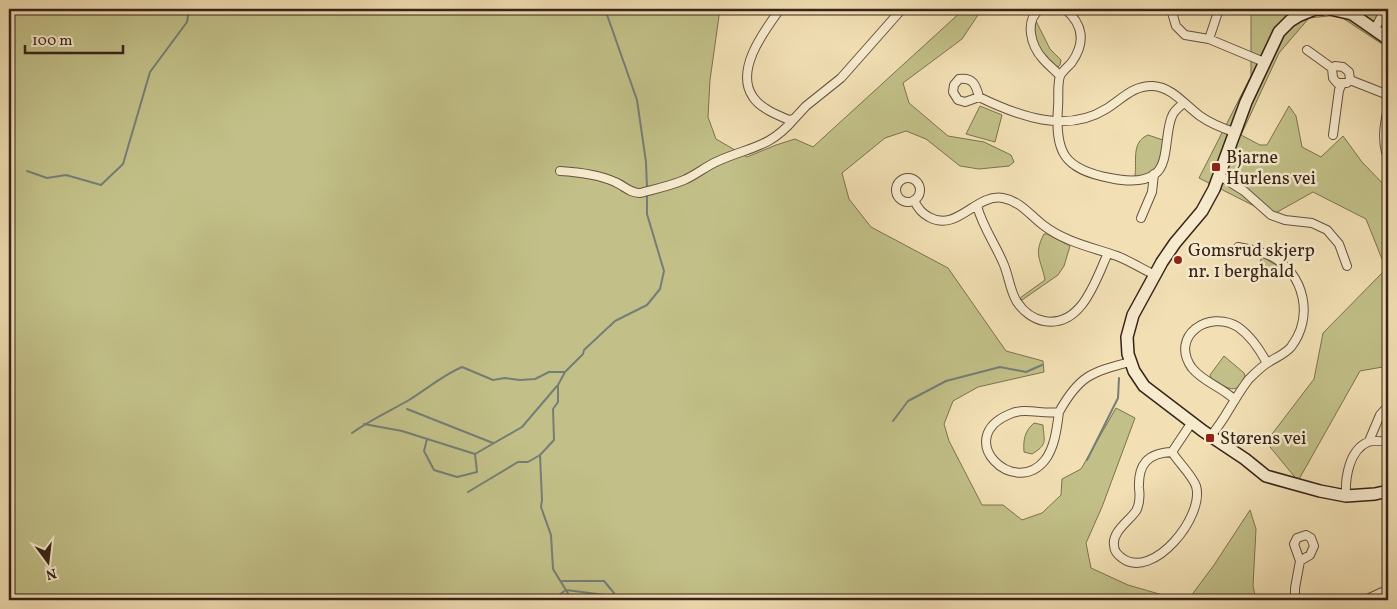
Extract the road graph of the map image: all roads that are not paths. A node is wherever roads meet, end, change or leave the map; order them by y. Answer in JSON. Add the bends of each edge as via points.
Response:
{"nodes":[{"id":1,"x":780,"y":9,"type":"edge"},
{"id":2,"x":902,"y":9,"type":"edge"},
{"id":3,"x":1040,"y":9,"type":"edge"},
{"id":4,"x":1065,"y":9,"type":"edge"},
{"id":5,"x":1171,"y":9,"type":"edge"},
{"id":6,"x":1219,"y":9,"type":"edge"},
{"id":7,"x":1322,"y":9,"type":"edge"},
{"id":8,"x":1330,"y":9,"type":"edge"},
{"id":9,"x":1385,"y":9,"type":"edge"},
{"id":10,"x":1375,"y":29,"type":"junction"},
{"id":11,"x":1210,"y":39,"type":"junction"},
{"id":12,"x":1388,"y":39,"type":"edge"},
{"id":13,"x":1307,"y":50,"type":"dead end"},
{"id":14,"x":1264,"y":62,"type":"junction"},
{"id":15,"x":1332,"y":68,"type":"junction"},
{"id":16,"x":1060,"y":76,"type":"junction"},
{"id":17,"x":1350,"y":80,"type":"junction"},
{"id":18,"x":1342,"y":84,"type":"junction"},
{"id":19,"x":1388,"y":95,"type":"edge"},
{"id":20,"x":979,"y":97,"type":"dead end"},
{"id":21,"x":1184,"y":103,"type":"junction"},
{"id":22,"x":1388,"y":107,"type":"edge"},
{"id":23,"x":794,"y":119,"type":"junction"},
{"id":24,"x":1057,"y":121,"type":"junction"},
{"id":25,"x":1234,"y":132,"type":"junction"},
{"id":26,"x":1333,"y":135,"type":"dead end"},
{"id":27,"x":1388,"y":154,"type":"edge"},
{"id":28,"x":560,"y":171,"type":"dead end"},
{"id":29,"x":1154,"y":174,"type":"junction"},
{"id":30,"x":1220,"y":176,"type":"junction"},
{"id":31,"x":914,"y":200,"type":"dead end"},
{"id":32,"x":978,"y":206,"type":"junction"},
{"id":33,"x":1141,"y":218,"type":"dead end"},
{"id":34,"x":1238,"y":247,"type":"dead end"},
{"id":35,"x":1108,"y":253,"type":"junction"},
{"id":36,"x":1347,"y":266,"type":"dead end"},
{"id":37,"x":1155,"y":275,"type":"junction"},
{"id":38,"x":1130,"y":362,"type":"junction"},
{"id":39,"x":1267,"y":363,"type":"junction"},
{"id":40,"x":1235,"y":400,"type":"junction"},
{"id":41,"x":1388,"y":406,"type":"edge"},
{"id":42,"x":1059,"y":412,"type":"junction"},
{"id":43,"x":1192,"y":422,"type":"junction"},
{"id":44,"x":1211,"y":436,"type":"junction"},
{"id":45,"x":1369,"y":441,"type":"junction"},
{"id":46,"x":1388,"y":442,"type":"edge"},
{"id":47,"x":1172,"y":452,"type":"junction"},
{"id":48,"x":1388,"y":491,"type":"edge"},
{"id":49,"x":1346,"y":496,"type":"junction"},
{"id":50,"x":1300,"y":561,"type":"dead end"},
{"id":51,"x":1388,"y":592,"type":"edge"},
{"id":52,"x":1295,"y":600,"type":"edge"},
{"id":53,"x":1365,"y":600,"type":"edge"}],
"edges":[{"from":1,"to":23,"type":"street","via":[[756,45],[750,62],[749,88],[757,102],[784,118]]},
{"from":2,"to":23,"type":"street","via":[[841,78]]},
{"from":3,"to":16,"type":"street","via":[[1032,21],[1033,43],[1043,60]]},
{"from":4,"to":16,"type":"street","via":[[1076,20],[1081,41],[1079,51]]},
{"from":5,"to":11,"type":"street","via":[[1180,31],[1187,36]]},
{"from":6,"to":11,"type":"street"},
{"from":7,"to":14,"type":"street","via":[[1306,12],[1284,26]]},
{"from":8,"to":10,"type":"street","via":[[1352,14]]},
{"from":9,"to":10,"type":"street"},
{"from":10,"to":12,"type":"street"},
{"from":11,"to":14,"type":"street"},
{"from":13,"to":15,"type":"street"},
{"from":14,"to":25,"type":"street"},
{"from":15,"to":17,"type":"street","via":[[1343,67],[1349,72]]},
{"from":15,"to":18,"type":"street","via":[[1333,78]]},
{"from":16,"to":24,"type":"street"},
{"from":17,"to":18,"type":"street"},
{"from":17,"to":19,"type":"street"},
{"from":18,"to":26,"type":"street"},
{"from":20,"to":24,"type":"street","via":[[1012,111]]},
{"from":21,"to":24,"type":"street","via":[[1162,87],[1144,86],[1132,90],[1093,116]]},
{"from":21,"to":25,"type":"street","via":[[1201,117]]},
{"from":21,"to":29,"type":"street","via":[[1172,115],[1163,161]]},
{"from":22,"to":27,"type":"street","via":[[1383,130]]},
{"from":23,"to":28,"type":"street","via":[[784,131],[766,143],[717,161],[685,180],[640,193],[628,191],[616,182]]},
{"from":24,"to":29,"type":"street","via":[[1060,148],[1076,166],[1102,176],[1129,181]]},
{"from":25,"to":30,"type":"street"},
{"from":29,"to":33,"type":"street","via":[[1152,192]]},
{"from":30,"to":36,"type":"street","via":[[1244,191],[1271,215],[1312,223],[1327,230],[1339,244]]},
{"from":30,"to":37,"type":"street","via":[[1202,211],[1168,252]]},
{"from":31,"to":32,"type":"street","via":[[924,214],[934,220],[951,220]]},
{"from":32,"to":35,"type":"street","via":[[984,200],[1008,199],[1064,239]]},
{"from":32,"to":35,"type":"street","via":[[1016,301],[1026,313],[1042,321],[1055,321],[1077,310],[1089,294]]},
{"from":34,"to":39,"type":"street","via":[[1259,252],[1283,264],[1294,276],[1302,293],[1304,314],[1301,329],[1286,353]]},
{"from":35,"to":37,"type":"street"},
{"from":37,"to":38,"type":"street","via":[[1128,330]]},
{"from":38,"to":42,"type":"street","via":[[1100,370],[1082,381]]},
{"from":38,"to":43,"type":"street","via":[[1144,386]]},
{"from":39,"to":40,"type":"street","via":[[1248,380]]},
{"from":39,"to":40,"type":"street","via":[[1253,341],[1229,323],[1211,321],[1194,330],[1185,348],[1191,366]]},
{"from":40,"to":44,"type":"street"},
{"from":41,"to":45,"type":"street","via":[[1380,414]]},
{"from":42,"to":42,"type":"street","via":[[1017,411],[1008,414],[991,427],[986,436],[989,455],[1007,470],[1032,470],[1050,452]]},
{"from":43,"to":44,"type":"street"},
{"from":43,"to":47,"type":"street"},
{"from":44,"to":49,"type":"street","via":[[1266,476]]},
{"from":45,"to":46,"type":"street"},
{"from":45,"to":49,"type":"street","via":[[1352,460]]},
{"from":47,"to":47,"type":"street","via":[[1196,486],[1197,500],[1193,513],[1175,541],[1161,554],[1146,561],[1125,560],[1117,554],[1114,542],[1138,506],[1138,475],[1155,456]]},
{"from":48,"to":49,"type":"street"},
{"from":50,"to":52,"type":"street"},
{"from":51,"to":53,"type":"street"}]}
